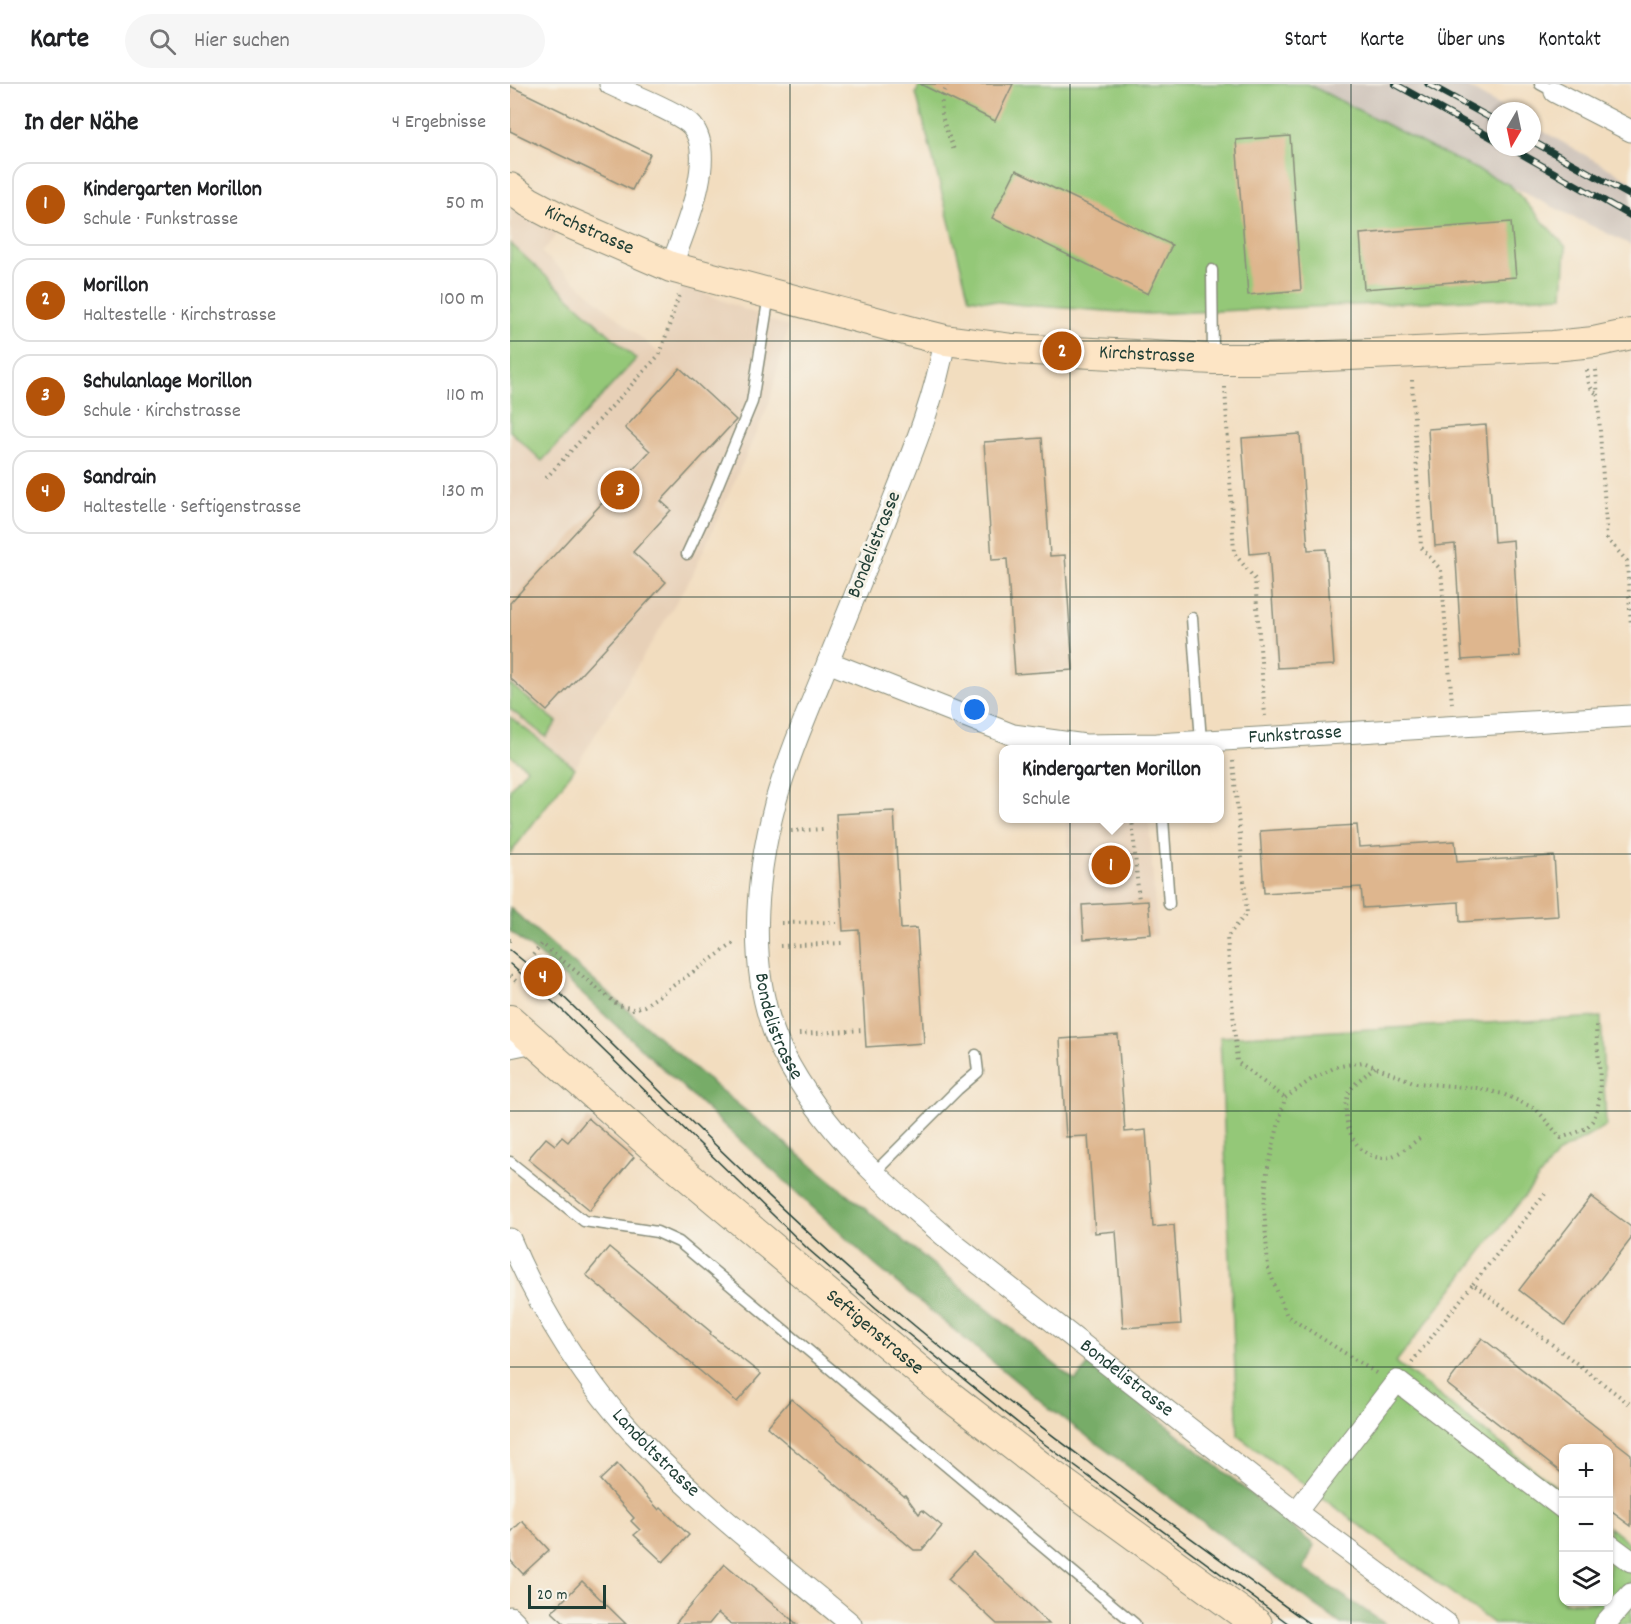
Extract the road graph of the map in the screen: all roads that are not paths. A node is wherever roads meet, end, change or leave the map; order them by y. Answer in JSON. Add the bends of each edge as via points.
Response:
{"nodes":[{"id":1,"x":610,"y":84,"type":"edge"},
{"id":2,"x":1547,"y":88,"type":"edge"},
{"id":3,"x":1631,"y":131,"type":"edge"},
{"id":4,"x":510,"y":188,"type":"edge"},
{"id":5,"x":680,"y":269,"type":"junction"},
{"id":6,"x":1212,"y":270,"type":"dead end"},
{"id":7,"x":769,"y":294,"type":"junction"},
{"id":8,"x":1631,"y":334,"type":"edge"},
{"id":9,"x":945,"y":340,"type":"junction"},
{"id":10,"x":1219,"y":372,"type":"junction"},
{"id":11,"x":687,"y":554,"type":"dead end"},
{"id":12,"x":1192,"y":618,"type":"dead end"},
{"id":13,"x":828,"y":662,"type":"junction"},
{"id":14,"x":1631,"y":716,"type":"edge"},
{"id":15,"x":1201,"y":741,"type":"junction"},
{"id":16,"x":1084,"y":745,"type":"edge"},
{"id":17,"x":1172,"y":745,"type":"edge"},
{"id":18,"x":1163,"y":823,"type":"edge"},
{"id":19,"x":1169,"y":904,"type":"dead end"},
{"id":20,"x":510,"y":1020,"type":"edge"},
{"id":21,"x":522,"y":1045,"type":"edge"},
{"id":22,"x":976,"y":1055,"type":"dead end"},
{"id":23,"x":510,"y":1162,"type":"edge"},
{"id":24,"x":873,"y":1174,"type":"junction"},
{"id":25,"x":510,"y":1239,"type":"edge"},
{"id":26,"x":1559,"y":1506,"type":"edge"},
{"id":27,"x":1296,"y":1512,"type":"junction"},
{"id":28,"x":1631,"y":1594,"type":"edge"},
{"id":29,"x":510,"y":1617,"type":"edge"},
{"id":30,"x":517,"y":1624,"type":"edge"},
{"id":31,"x":851,"y":1624,"type":"edge"},
{"id":32,"x":1136,"y":1624,"type":"edge"},
{"id":33,"x":1257,"y":1624,"type":"edge"},
{"id":34,"x":1447,"y":1624,"type":"edge"},
{"id":35,"x":1605,"y":1624,"type":"edge"}],
"edges":[{"from":1,"to":5,"type":"street","via":[[680,117],[693,126],[700,142],[701,174]]},
{"from":2,"to":3,"type":"street"},
{"from":4,"to":5,"type":"street","name":"Kirchstrasse","via":[[565,221]]},
{"from":5,"to":7,"type":"street","name":"Kirchstrasse"},
{"from":6,"to":10,"type":"lane"},
{"from":7,"to":9,"type":"street","name":"Kirchstrasse"},
{"from":7,"to":11,"type":"lane","via":[[752,402]]},
{"from":8,"to":10,"type":"street","name":"Kirchstrasse","via":[[1553,346],[1257,359]]},
{"from":9,"to":10,"type":"street","name":"Kirchstrasse"},
{"from":9,"to":13,"type":"street","name":"Bondelistrasse","via":[[922,428]]},
{"from":12,"to":15,"type":"lane"},
{"from":13,"to":16,"type":"street","name":"Funkstrasse","via":[[1013,735]]},
{"from":13,"to":24,"type":"street","name":"Bondelistrasse","via":[[777,798],[760,891],[759,937],[765,1000],[776,1036],[816,1106]]},
{"from":14,"to":15,"type":"street","name":"Funkstrasse"},
{"from":15,"to":17,"type":"street","name":"Funkstrasse"},
{"from":18,"to":19,"type":"lane"},
{"from":20,"to":21,"type":"street","name":"Seftigenstrasse"},
{"from":21,"to":33,"type":"street","name":"Seftigenstrasse","via":[[660,1153],[947,1395]]},
{"from":22,"to":24,"type":"lane","via":[[978,1072]]},
{"from":23,"to":32,"type":"lane","via":[[584,1221],[657,1232],[679,1242]]},
{"from":24,"to":27,"type":"street","name":"Bondelistrasse","via":[[954,1244]]},
{"from":25,"to":31,"type":"street","name":"Landoltstrasse","via":[[563,1341],[639,1440],[695,1493]]},
{"from":26,"to":27,"type":"street","via":[[1397,1381]]},
{"from":27,"to":34,"type":"street","name":"Bondelistrasse"},
{"from":28,"to":35,"type":"street"},
{"from":29,"to":30,"type":"street"}]}
